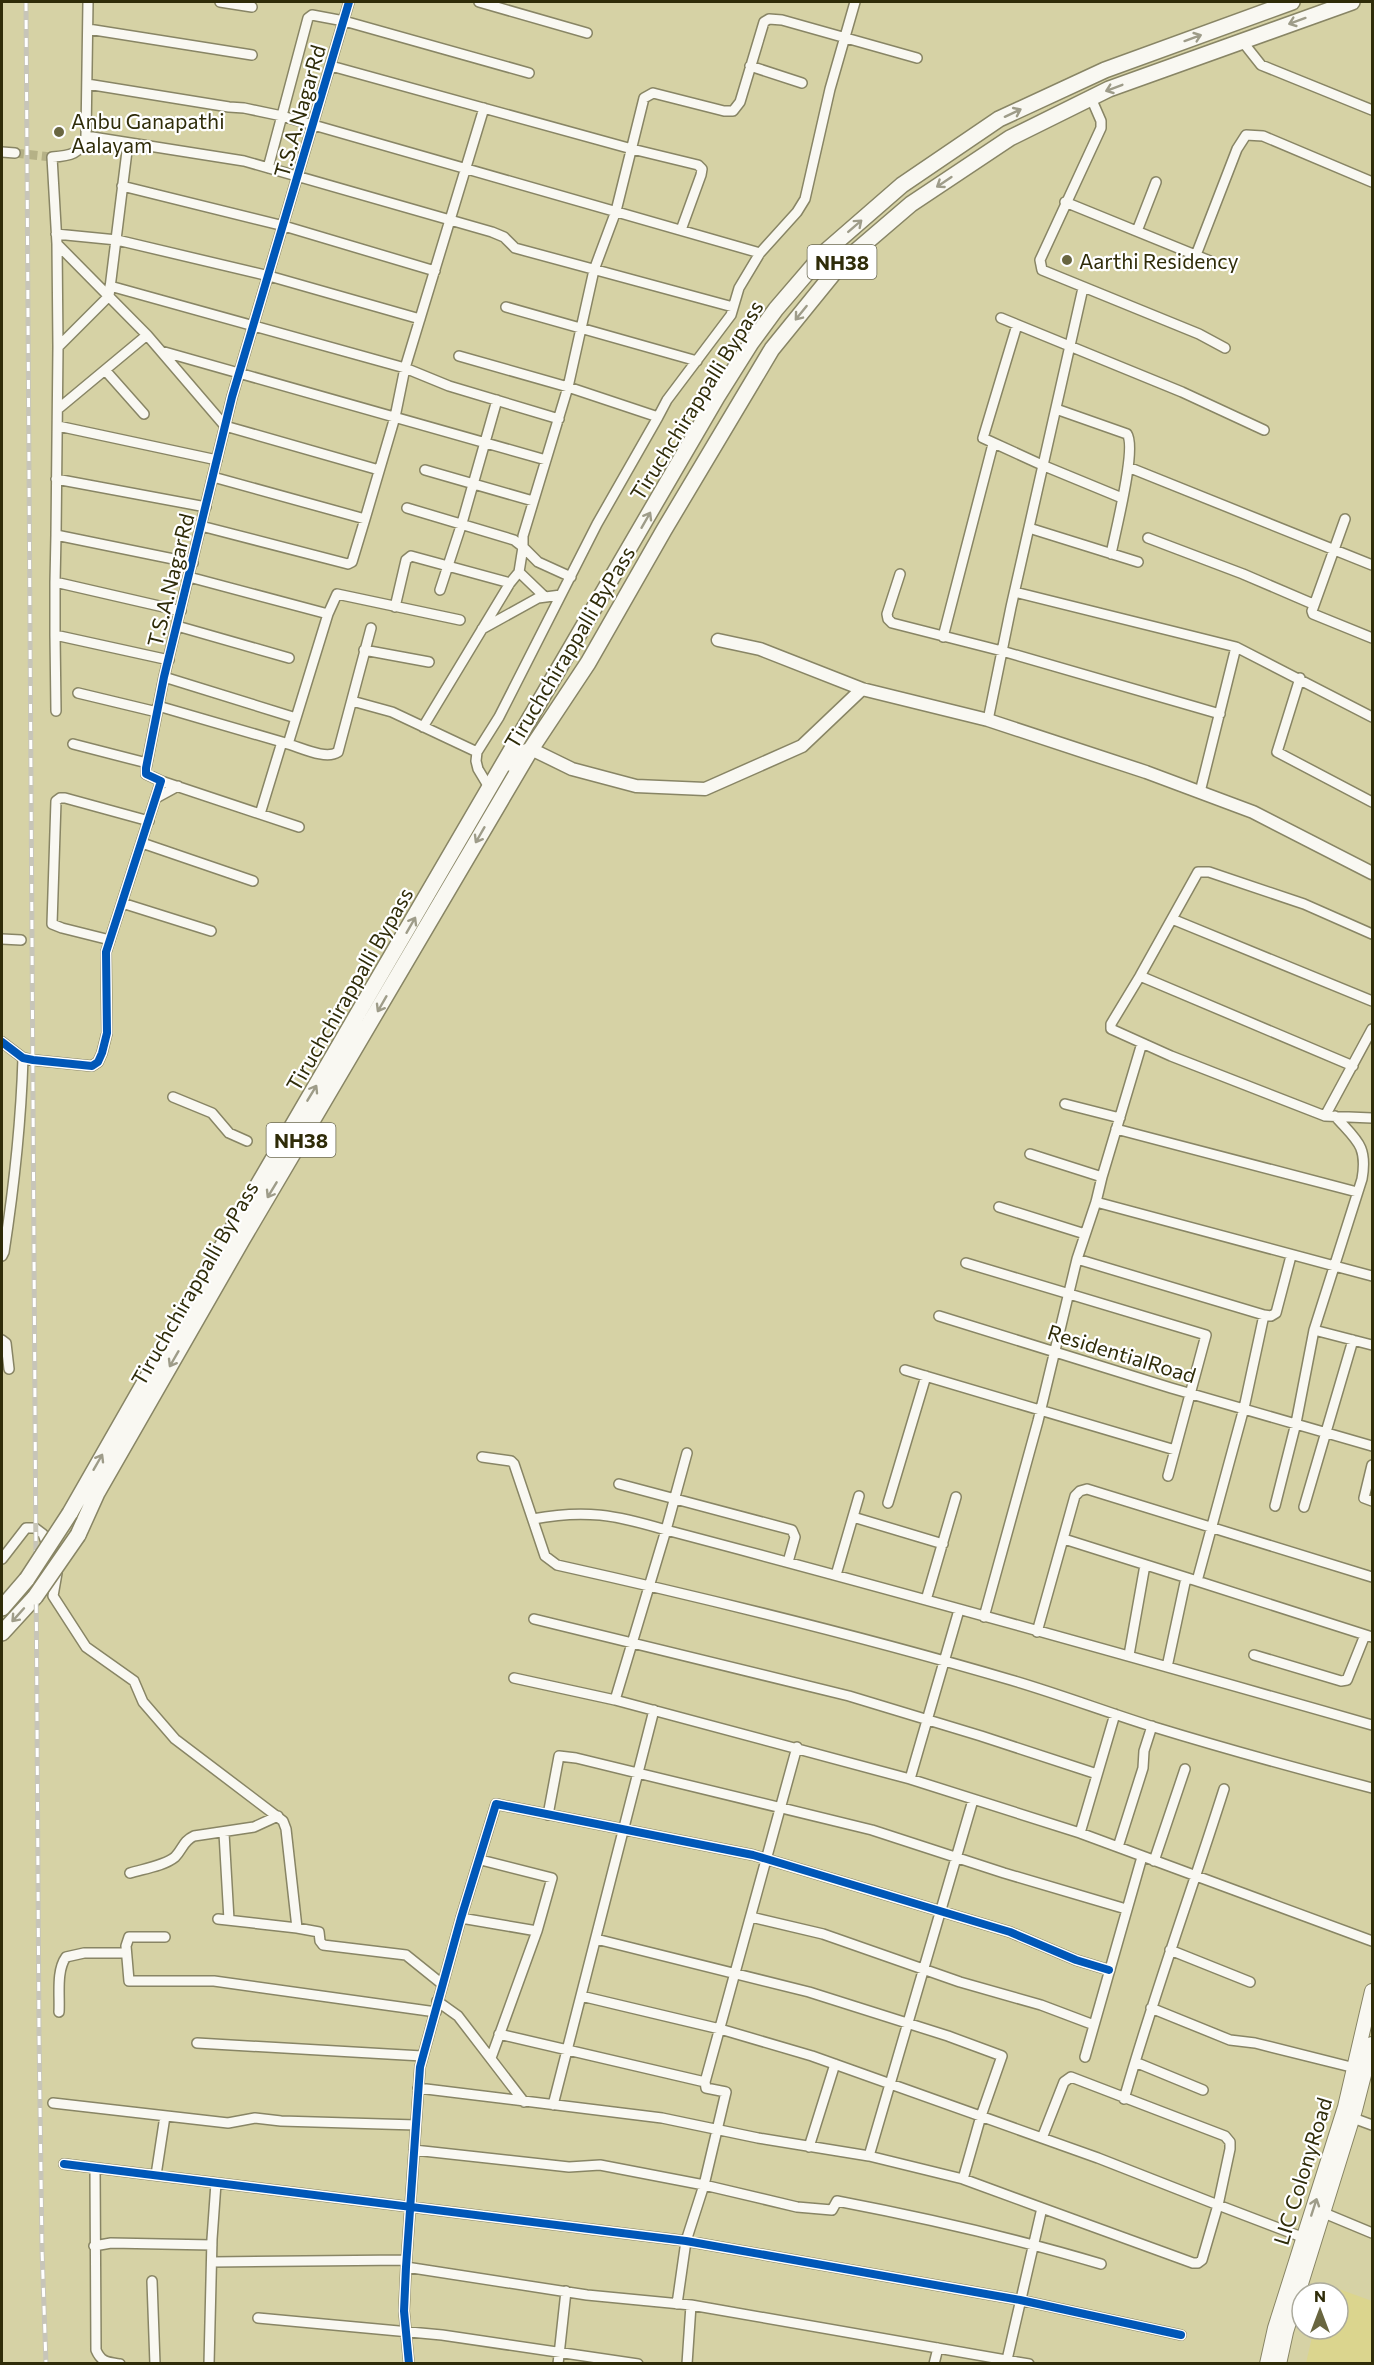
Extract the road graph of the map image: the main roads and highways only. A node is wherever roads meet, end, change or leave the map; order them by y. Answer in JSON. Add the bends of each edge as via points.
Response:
{"nodes":[{"id":1,"x":1292,"y":2,"type":"edge"},
{"id":2,"x":1352,"y":2,"type":"edge"},
{"id":3,"x":588,"y":663,"type":"junction"},
{"id":4,"x":522,"y":734,"type":"junction"},
{"id":5,"x":2,"y":1608,"type":"edge"},
{"id":6,"x":2,"y":1633,"type":"edge"},
{"id":7,"x":1372,"y":1990,"type":"edge"},
{"id":8,"x":1372,"y":2044,"type":"edge"},
{"id":9,"x":1351,"y":2112,"type":"junction"},
{"id":10,"x":1310,"y":2240,"type":"junction"},
{"id":11,"x":1280,"y":2330,"type":"junction"},
{"id":12,"x":1267,"y":2364,"type":"edge"},
{"id":13,"x":1279,"y":2364,"type":"edge"}],
"edges":[{"from":4,"to":1,"type":"highway","name":"Tiruchchirappalli Bypass","number":"NH38","one_way":true,"via":[[717,397],[776,309],[825,252],[902,185],[999,119],[1105,70]]},
{"from":2,"to":3,"type":"highway","name":"Tiruchchirappalli ByPass","number":"NH38","one_way":true,"via":[[1108,89],[1010,138],[911,204],[841,264],[772,349]]},
{"from":3,"to":4,"type":"highway","via":[[577,672],[535,731]]},
{"from":3,"to":6,"type":"highway","name":"Tiruchchirappalli ByPass","number":"NH38","one_way":true,"bridge":true,"via":[[531,749],[242,1240],[97,1493],[78,1535],[35,1597]]},
{"from":5,"to":4,"type":"highway","name":"Tiruchchirappalli Bypass","number":"NH38","one_way":true,"bridge":true,"via":[[27,1579],[70,1513]]},
{"from":7,"to":9,"type":"main road","name":"LIC ColonyRoad","via":[[1355,2068]]},
{"from":8,"to":9,"type":"main road"},
{"from":10,"to":9,"type":"main road","name":"LIC ColonyRoad","one_way":true},
{"from":9,"to":10,"type":"main road","via":[[1324,2213]]},
{"from":10,"to":11,"type":"main road","name":"LIC ColonyRoad"},
{"from":11,"to":12,"type":"main road","name":"LIC ColonyRoad"},
{"from":11,"to":13,"type":"main road"}]}
